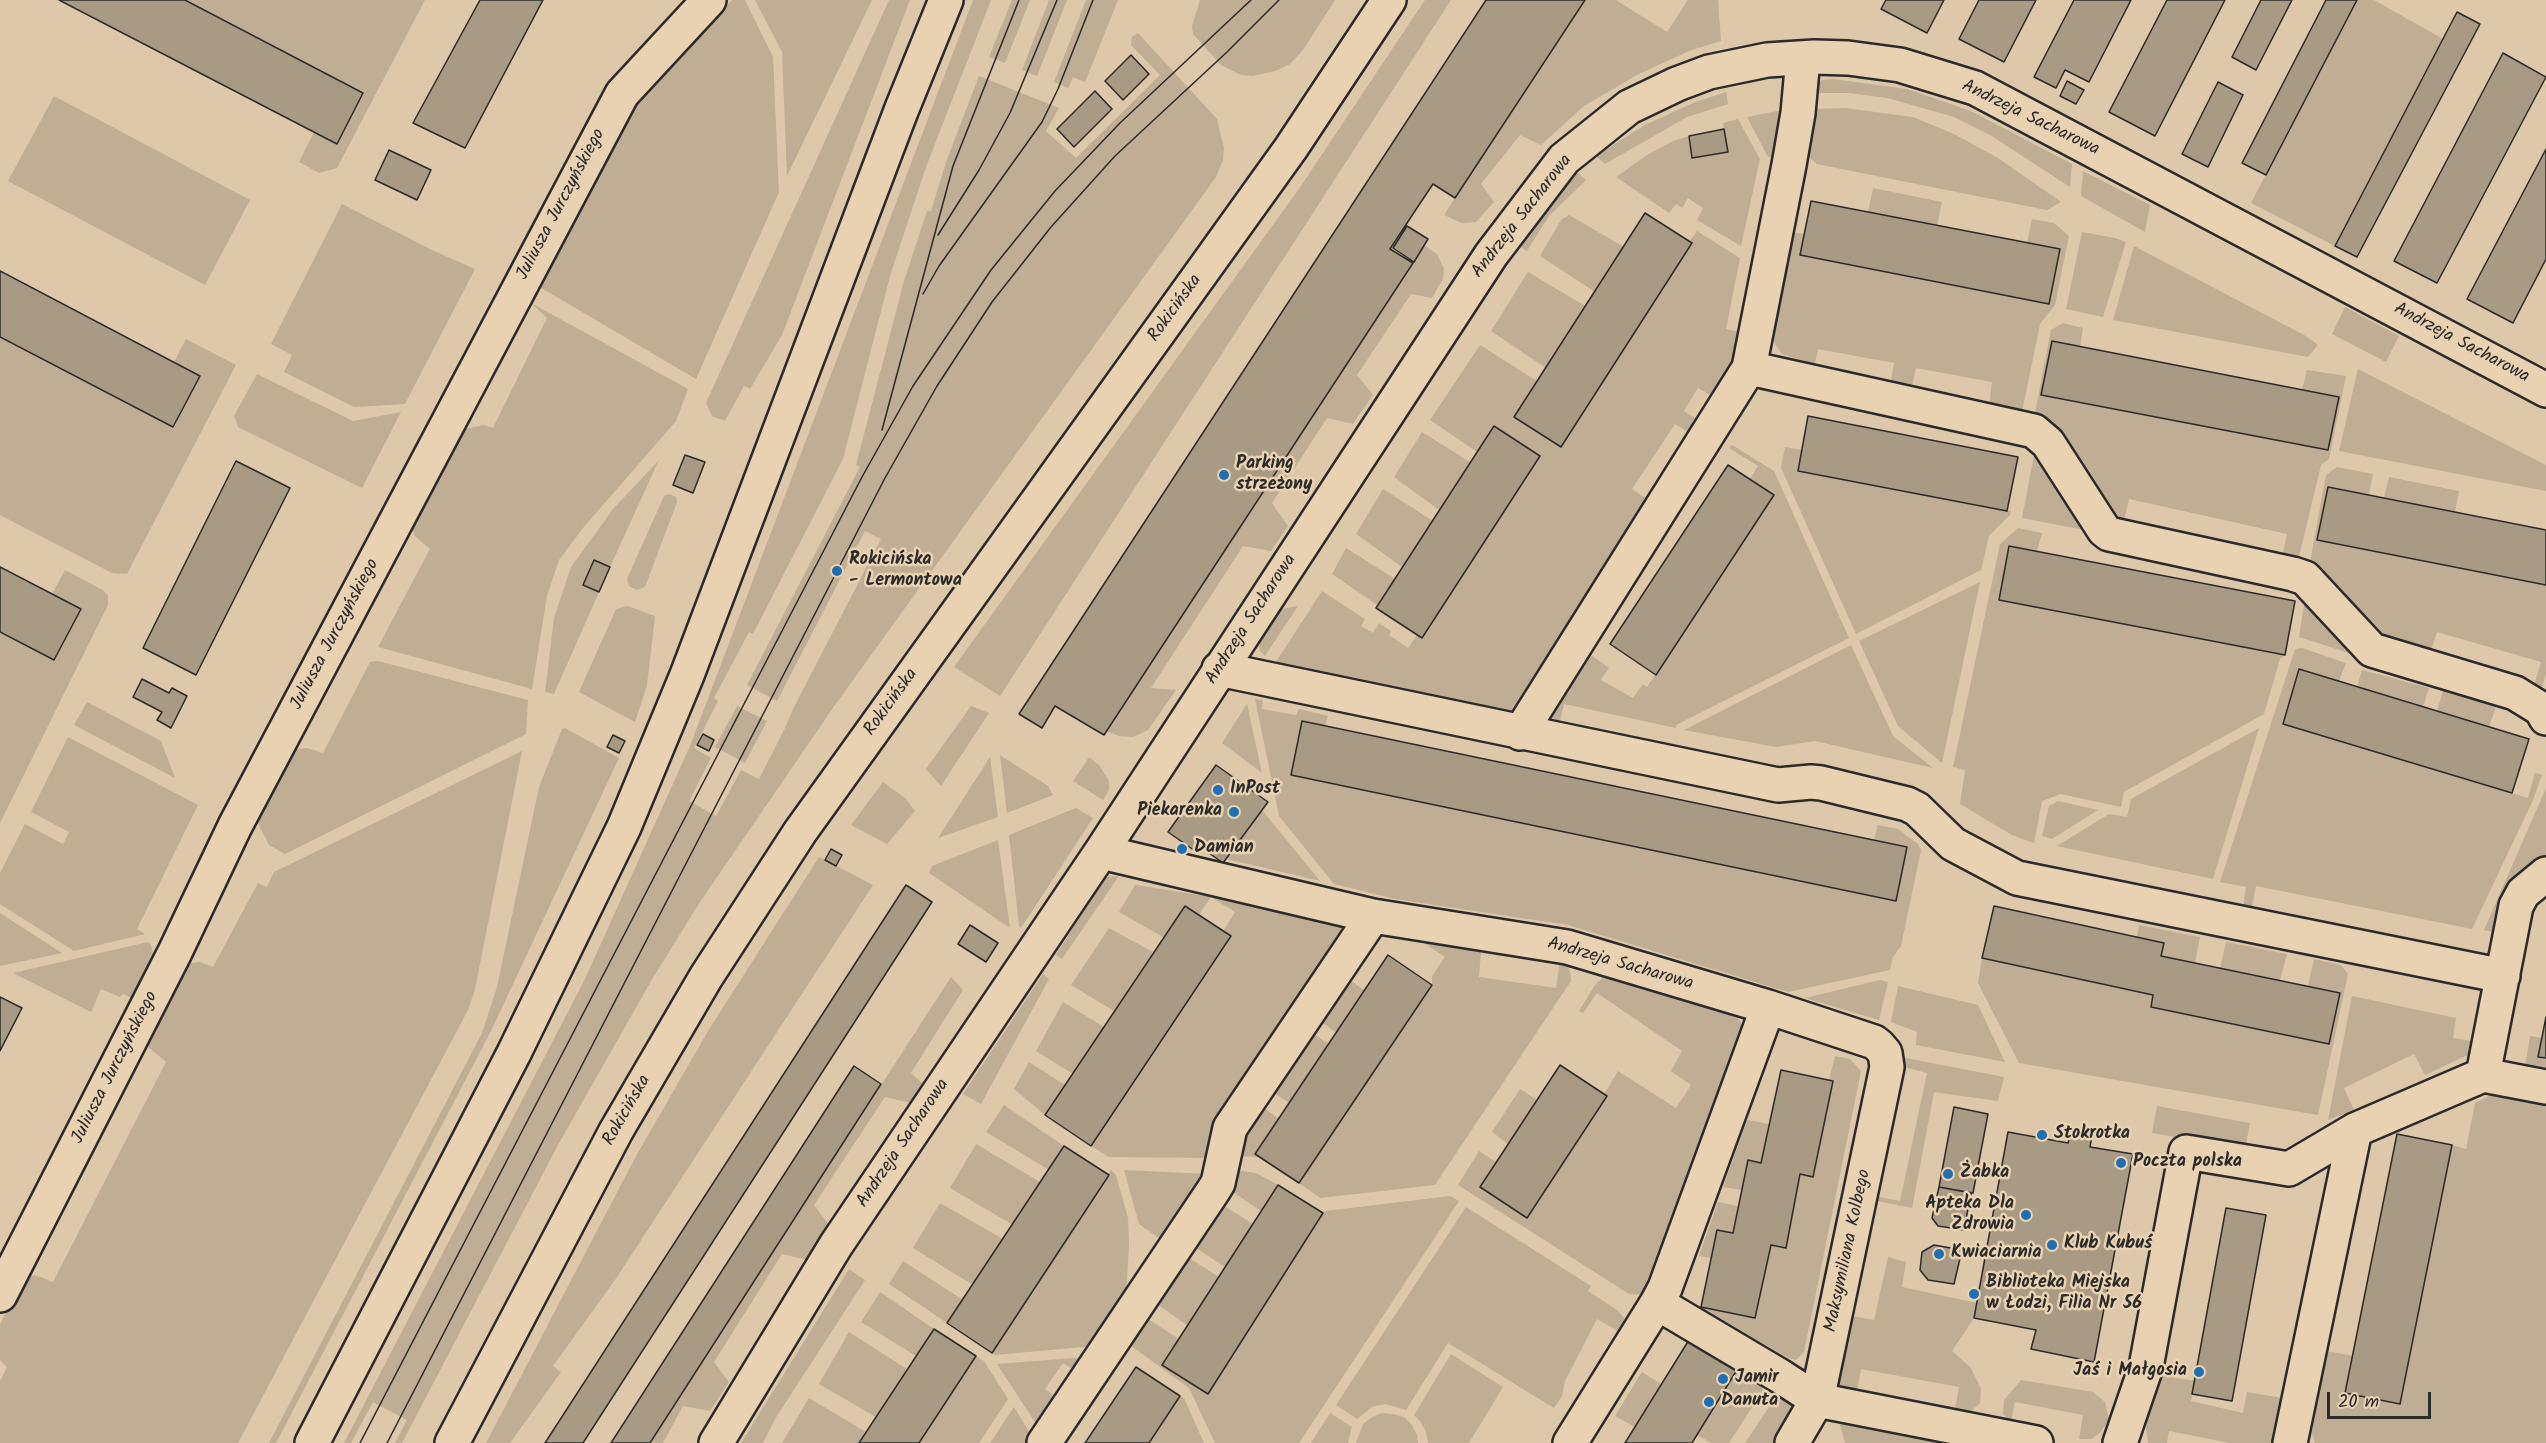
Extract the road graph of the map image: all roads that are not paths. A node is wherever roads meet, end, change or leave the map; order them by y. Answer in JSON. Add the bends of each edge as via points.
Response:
{"nodes":[{"id":1,"x":709,"y":0,"type":"edge"},
{"id":2,"x":946,"y":0,"type":"edge"},
{"id":3,"x":1389,"y":0,"type":"edge"},
{"id":4,"x":1803,"y":58,"type":"junction"},
{"id":5,"x":1749,"y":368,"type":"junction"},
{"id":6,"x":2546,"y":390,"type":"edge"},
{"id":7,"x":1220,"y":669,"type":"junction"},
{"id":8,"x":2546,"y":718,"type":"edge"},
{"id":9,"x":1520,"y":733,"type":"junction"},
{"id":10,"x":1101,"y":852,"type":"junction"},
{"id":11,"x":2546,"y":874,"type":"edge"},
{"id":12,"x":1373,"y":916,"type":"junction"},
{"id":13,"x":2503,"y":976,"type":"junction"},
{"id":14,"x":1768,"y":1007,"type":"junction"},
{"id":15,"x":1885,"y":1053,"type":"joint"},
{"id":16,"x":2482,"y":1075,"type":"junction"},
{"id":17,"x":2546,"y":1088,"type":"edge"},
{"id":18,"x":2355,"y":1130,"type":"junction"},
{"id":19,"x":0,"y":1295,"type":"edge"},
{"id":20,"x":1657,"y":1303,"type":"junction"},
{"id":21,"x":1817,"y":1400,"type":"junction"},
{"id":22,"x":312,"y":1443,"type":"edge"},
{"id":23,"x":452,"y":1443,"type":"edge"},
{"id":24,"x":716,"y":1443,"type":"edge"},
{"id":25,"x":1044,"y":1443,"type":"edge"},
{"id":26,"x":1570,"y":1443,"type":"edge"},
{"id":27,"x":1792,"y":1443,"type":"edge"},
{"id":28,"x":2036,"y":1443,"type":"edge"},
{"id":29,"x":2120,"y":1443,"type":"edge"},
{"id":30,"x":2290,"y":1443,"type":"edge"}],
"edges":[{"from":1,"to":19,"type":"street","name":"Juliusza Jurczyńskiego","via":[[622,93],[241,816]]},
{"from":2,"to":22,"type":"street","via":[[695,654],[624,827],[514,1053]]},
{"from":3,"to":23,"type":"street","name":"Rokicińska","via":[[1291,148],[787,851],[706,977],[616,1131]]},
{"from":4,"to":5,"type":"street","via":[[1789,165]]},
{"from":4,"to":6,"type":"street","name":"Andrzeja Sacharowa","via":[[1848,57],[1900,65],[1975,88]]},
{"from":4,"to":7,"type":"street","name":"Andrzeja Sacharowa","via":[[1733,65],[1677,84],[1629,107],[1564,159],[1486,261]]},
{"from":5,"to":8,"type":"street","via":[[2034,431],[2048,443],[2109,534],[2305,578],[2372,650],[2515,693],[2541,709]]},
{"from":5,"to":9,"type":"street"},
{"from":7,"to":9,"type":"street"},
{"from":7,"to":10,"type":"street","name":"Andrzeja Sacharowa"},
{"from":9,"to":13,"type":"street","via":[[1778,785],[1832,785],[1906,804],[1953,844],[2017,878]]},
{"from":10,"to":12,"type":"street","name":"Andrzeja Sacharowa"},
{"from":10,"to":24,"type":"street","name":"Andrzeja Sacharowa","via":[[836,1245]]},
{"from":11,"to":13,"type":"street","via":[[2523,893],[2517,906]]},
{"from":12,"to":14,"type":"street","name":"Andrzeja Sacharowa","via":[[1567,947]]},
{"from":12,"to":25,"type":"street","via":[[1230,1128],[1214,1191]]},
{"from":13,"to":16,"type":"street"},
{"from":14,"to":15,"type":"street","name":"Andrzeja Sacharowa","via":[[1874,1042]]},
{"from":14,"to":20,"type":"street"},
{"from":15,"to":21,"type":"street","name":"Maksymiliana Kolbego","via":[[1887,1066]]},
{"from":16,"to":17,"type":"street"},
{"from":16,"to":18,"type":"street"},
{"from":18,"to":29,"type":"street","via":[[2289,1168],[2186,1152],[2146,1368]]},
{"from":18,"to":30,"type":"street"},
{"from":20,"to":21,"type":"street"},
{"from":20,"to":26,"type":"street"},
{"from":21,"to":27,"type":"street","name":"Maksymiliana Kolbego"},
{"from":21,"to":28,"type":"street"}]}
